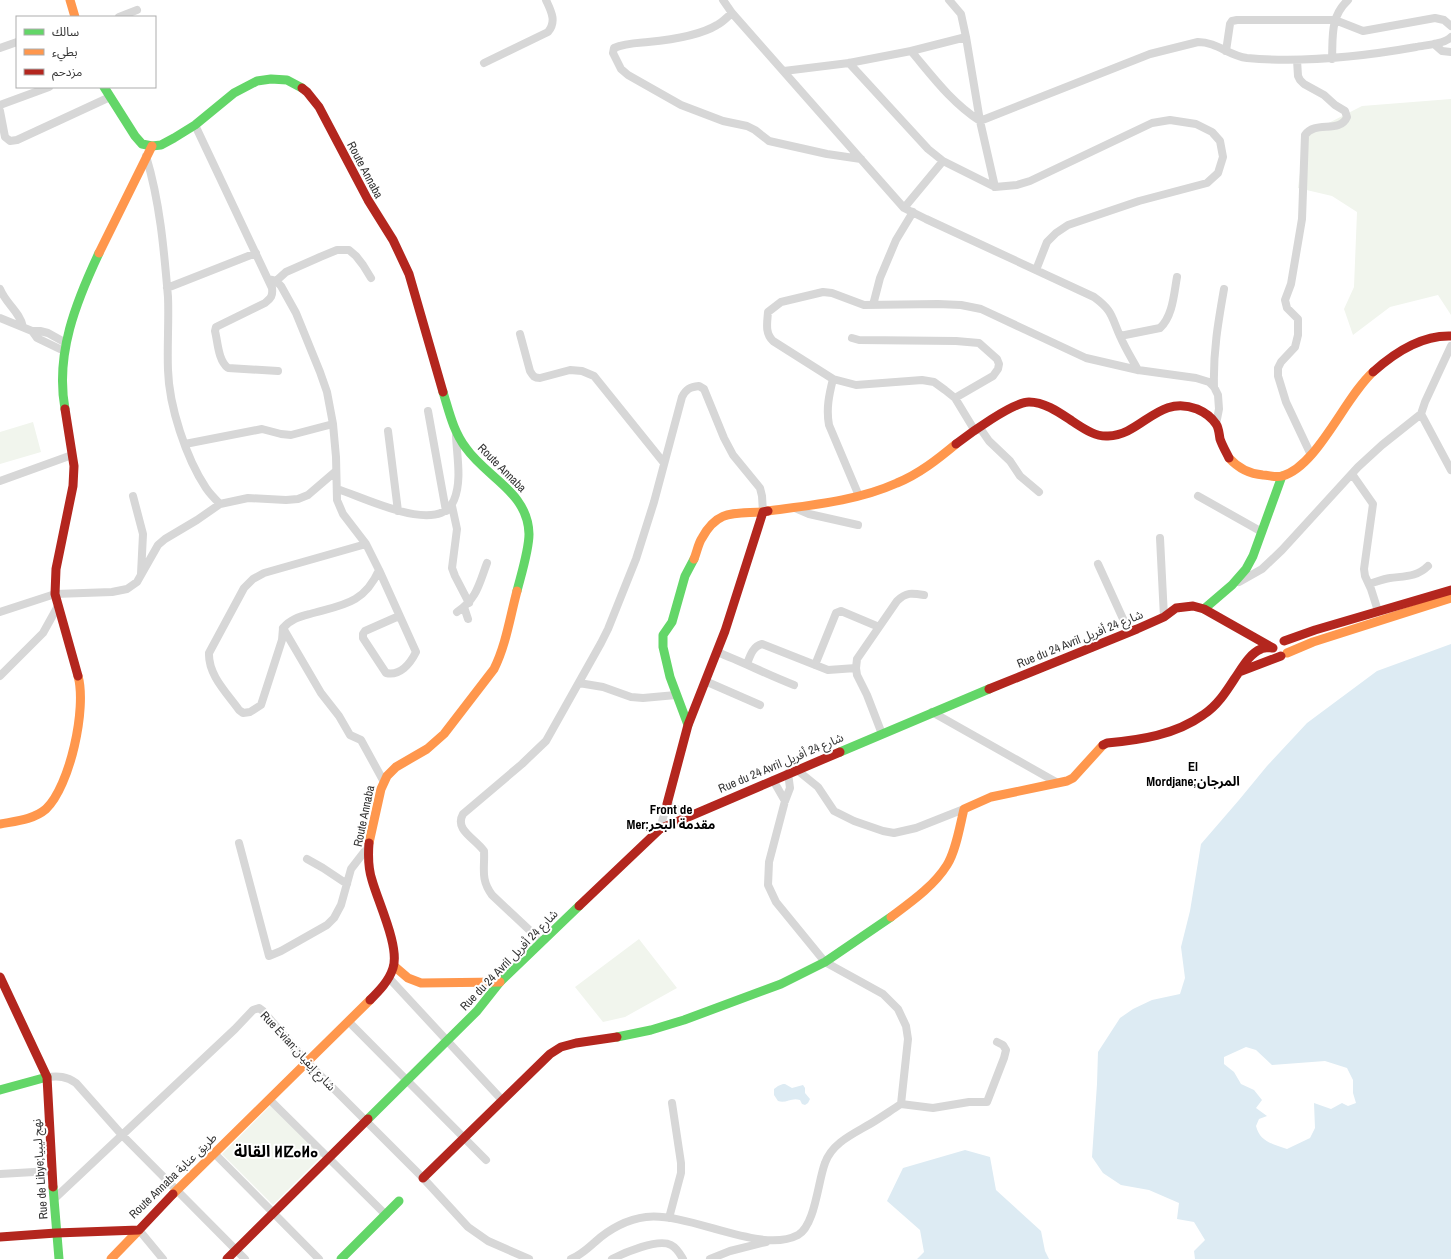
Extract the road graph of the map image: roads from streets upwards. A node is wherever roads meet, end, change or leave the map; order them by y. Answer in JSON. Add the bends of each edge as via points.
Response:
{"nodes":[{"id":1,"x":546,"y":0,"type":"edge"},
{"id":2,"x":723,"y":0,"type":"edge"},
{"id":3,"x":949,"y":0,"type":"edge"},
{"id":4,"x":1348,"y":0,"type":"edge"},
{"id":5,"x":72,"y":3,"type":"edge"},
{"id":6,"x":137,"y":10,"type":"dead end"},
{"id":7,"x":732,"y":13,"type":"junction"},
{"id":8,"x":75,"y":16,"type":"edge"},
{"id":9,"x":122,"y":16,"type":"edge"},
{"id":10,"x":1335,"y":20,"type":"junction"},
{"id":11,"x":1451,"y":26,"type":"edge"},
{"id":12,"x":966,"y":37,"type":"junction"},
{"id":13,"x":1451,"y":37,"type":"edge"},
{"id":14,"x":16,"y":42,"type":"edge"},
{"id":15,"x":1434,"y":44,"type":"junction"},
{"id":16,"x":0,"y":48,"type":"edge"},
{"id":17,"x":911,"y":51,"type":"junction"},
{"id":18,"x":1226,"y":51,"type":"junction"},
{"id":19,"x":1451,"y":52,"type":"edge"},
{"id":20,"x":1332,"y":59,"type":"junction"},
{"id":21,"x":1297,"y":60,"type":"junction"},
{"id":22,"x":484,"y":63,"type":"dead end"},
{"id":23,"x":849,"y":63,"type":"junction"},
{"id":24,"x":784,"y":72,"type":"junction"},
{"id":25,"x":46,"y":88,"type":"edge"},
{"id":26,"x":105,"y":88,"type":"edge"},
{"id":27,"x":110,"y":97,"type":"junction"},
{"id":28,"x":0,"y":105,"type":"edge"},
{"id":29,"x":0,"y":111,"type":"edge"},
{"id":30,"x":980,"y":121,"type":"junction"},
{"id":31,"x":195,"y":125,"type":"junction"},
{"id":32,"x":152,"y":146,"type":"junction"},
{"id":33,"x":146,"y":156,"type":"junction"},
{"id":34,"x":861,"y":159,"type":"junction"},
{"id":35,"x":943,"y":162,"type":"junction"},
{"id":36,"x":995,"y":187,"type":"junction"},
{"id":37,"x":904,"y":208,"type":"junction"},
{"id":38,"x":913,"y":212,"type":"junction"},
{"id":39,"x":256,"y":253,"type":"junction"},
{"id":40,"x":1036,"y":270,"type":"junction"},
{"id":41,"x":1178,"y":277,"type":"dead end"},
{"id":42,"x":371,"y":278,"type":"dead end"},
{"id":43,"x":272,"y":280,"type":"junction"},
{"id":44,"x":167,"y":288,"type":"junction"},
{"id":45,"x":0,"y":289,"type":"edge"},
{"id":46,"x":1224,"y":289,"type":"dead end"},
{"id":47,"x":873,"y":305,"type":"junction"},
{"id":48,"x":0,"y":318,"type":"edge"},
{"id":49,"x":23,"y":327,"type":"junction"},
{"id":50,"x":520,"y":334,"type":"dead end"},
{"id":51,"x":1120,"y":336,"type":"junction"},
{"id":52,"x":1451,"y":336,"type":"edge"},
{"id":53,"x":852,"y":338,"type":"dead end"},
{"id":54,"x":1451,"y":346,"type":"edge"},
{"id":55,"x":65,"y":347,"type":"junction"},
{"id":56,"x":278,"y":370,"type":"dead end"},
{"id":57,"x":1138,"y":370,"type":"junction"},
{"id":58,"x":833,"y":379,"type":"junction"},
{"id":59,"x":1214,"y":387,"type":"junction"},
{"id":60,"x":955,"y":398,"type":"junction"},
{"id":61,"x":428,"y":411,"type":"dead end"},
{"id":62,"x":1421,"y":414,"type":"junction"},
{"id":63,"x":333,"y":424,"type":"junction"},
{"id":64,"x":1216,"y":424,"type":"junction"},
{"id":65,"x":977,"y":429,"type":"junction"},
{"id":66,"x":456,"y":430,"type":"junction"},
{"id":67,"x":388,"y":432,"type":"dead end"},
{"id":68,"x":185,"y":444,"type":"junction"},
{"id":69,"x":72,"y":455,"type":"junction"},
{"id":70,"x":1311,"y":455,"type":"junction"},
{"id":71,"x":664,"y":463,"type":"junction"},
{"id":72,"x":1451,"y":470,"type":"edge"},
{"id":73,"x":336,"y":471,"type":"junction"},
{"id":74,"x":1352,"y":474,"type":"junction"},
{"id":75,"x":1282,"y":476,"type":"junction"},
{"id":76,"x":0,"y":481,"type":"edge"},
{"id":77,"x":337,"y":488,"type":"junction"},
{"id":78,"x":1039,"y":492,"type":"dead end"},
{"id":79,"x":133,"y":496,"type":"dead end"},
{"id":80,"x":859,"y":496,"type":"junction"},
{"id":81,"x":1198,"y":496,"type":"dead end"},
{"id":82,"x":220,"y":504,"type":"junction"},
{"id":83,"x":449,"y":508,"type":"junction"},
{"id":84,"x":796,"y":508,"type":"junction"},
{"id":85,"x":398,"y":511,"type":"junction"},
{"id":86,"x":763,"y":512,"type":"junction"},
{"id":87,"x":858,"y":526,"type":"dead end"},
{"id":88,"x":1262,"y":532,"type":"junction"},
{"id":89,"x":1160,"y":538,"type":"dead end"},
{"id":90,"x":366,"y":544,"type":"junction"},
{"id":91,"x":487,"y":563,"type":"dead end"},
{"id":92,"x":1098,"y":564,"type":"dead end"},
{"id":93,"x":1428,"y":566,"type":"dead end"},
{"id":94,"x":379,"y":570,"type":"junction"},
{"id":95,"x":141,"y":576,"type":"junction"},
{"id":96,"x":1369,"y":584,"type":"junction"},
{"id":97,"x":1232,"y":585,"type":"junction"},
{"id":98,"x":1451,"y":590,"type":"edge"},
{"id":99,"x":55,"y":594,"type":"junction"},
{"id":100,"x":924,"y":595,"type":"dead end"},
{"id":101,"x":1451,"y":598,"type":"edge"},
{"id":102,"x":58,"y":606,"type":"junction"},
{"id":103,"x":463,"y":607,"type":"junction"},
{"id":104,"x":1204,"y":609,"type":"junction"},
{"id":105,"x":1378,"y":611,"type":"junction"},
{"id":106,"x":0,"y":612,"type":"edge"},
{"id":107,"x":399,"y":616,"type":"junction"},
{"id":108,"x":1164,"y":617,"type":"junction"},
{"id":109,"x":468,"y":619,"type":"dead end"},
{"id":110,"x":879,"y":627,"type":"junction"},
{"id":111,"x":283,"y":628,"type":"junction"},
{"id":112,"x":1129,"y":632,"type":"junction"},
{"id":113,"x":1251,"y":636,"type":"junction"},
{"id":114,"x":1283,"y":641,"type":"junction"},
{"id":115,"x":1273,"y":648,"type":"junction"},
{"id":116,"x":717,"y":652,"type":"junction"},
{"id":117,"x":1284,"y":655,"type":"junction"},
{"id":118,"x":746,"y":664,"type":"junction"},
{"id":119,"x":815,"y":665,"type":"junction"},
{"id":120,"x":856,"y":668,"type":"junction"},
{"id":121,"x":1238,"y":673,"type":"junction"},
{"id":122,"x":0,"y":676,"type":"edge"},
{"id":123,"x":705,"y":681,"type":"junction"},
{"id":124,"x":578,"y":684,"type":"junction"},
{"id":125,"x":794,"y":685,"type":"dead end"},
{"id":126,"x":676,"y":695,"type":"junction"},
{"id":127,"x":760,"y":705,"type":"dead end"},
{"id":128,"x":932,"y":712,"type":"junction"},
{"id":129,"x":688,"y":725,"type":"junction"},
{"id":130,"x":882,"y":734,"type":"junction"},
{"id":131,"x":792,"y":772,"type":"junction"},
{"id":132,"x":774,"y":780,"type":"junction"},
{"id":133,"x":384,"y":782,"type":"junction"},
{"id":134,"x":1056,"y":782,"type":"junction"},
{"id":135,"x":785,"y":800,"type":"junction"},
{"id":136,"x":667,"y":804,"type":"junction"},
{"id":137,"x":964,"y":809,"type":"junction"},
{"id":138,"x":690,"y":816,"type":"junction"},
{"id":139,"x":0,"y":824,"type":"edge"},
{"id":140,"x":660,"y":829,"type":"junction"},
{"id":141,"x":239,"y":843,"type":"dead end"},
{"id":142,"x":368,"y":847,"type":"junction"},
{"id":143,"x":307,"y":859,"type":"dead end"},
{"id":144,"x":347,"y":884,"type":"junction"},
{"id":145,"x":540,"y":941,"type":"junction"},
{"id":146,"x":825,"y":962,"type":"junction"},
{"id":147,"x":394,"y":966,"type":"junction"},
{"id":148,"x":0,"y":977,"type":"edge"},
{"id":149,"x":389,"y":978,"type":"junction"},
{"id":150,"x":500,"y":982,"type":"junction"},
{"id":151,"x":349,"y":1022,"type":"junction"},
{"id":152,"x":447,"y":1040,"type":"junction"},
{"id":153,"x":997,"y":1042,"type":"dead end"},
{"id":154,"x":308,"y":1063,"type":"junction"},
{"id":155,"x":47,"y":1077,"type":"junction"},
{"id":156,"x":406,"y":1080,"type":"junction"},
{"id":157,"x":0,"y":1090,"type":"edge"},
{"id":158,"x":270,"y":1100,"type":"junction"},
{"id":159,"x":502,"y":1100,"type":"junction"},
{"id":160,"x":672,"y":1103,"type":"dead end"},
{"id":161,"x":900,"y":1104,"type":"junction"},
{"id":162,"x":365,"y":1121,"type":"junction"},
{"id":163,"x":122,"y":1135,"type":"junction"},
{"id":164,"x":464,"y":1138,"type":"junction"},
{"id":165,"x":214,"y":1153,"type":"junction"},
{"id":166,"x":329,"y":1158,"type":"junction"},
{"id":167,"x":486,"y":1160,"type":"dead end"},
{"id":168,"x":51,"y":1170,"type":"junction"},
{"id":169,"x":0,"y":1174,"type":"edge"},
{"id":170,"x":423,"y":1178,"type":"junction"},
{"id":171,"x":176,"y":1190,"type":"junction"},
{"id":172,"x":54,"y":1199,"type":"junction"},
{"id":173,"x":399,"y":1201,"type":"dead end"},
{"id":174,"x":274,"y":1214,"type":"junction"},
{"id":175,"x":386,"y":1215,"type":"junction"},
{"id":176,"x":669,"y":1218,"type":"junction"},
{"id":177,"x":139,"y":1230,"type":"junction"},
{"id":178,"x":56,"y":1233,"type":"junction"},
{"id":179,"x":0,"y":1237,"type":"edge"},
{"id":180,"x":766,"y":1241,"type":"junction"},
{"id":181,"x":236,"y":1250,"type":"junction"},
{"id":182,"x":59,"y":1259,"type":"edge"},
{"id":183,"x":111,"y":1259,"type":"edge"},
{"id":184,"x":163,"y":1259,"type":"edge"},
{"id":185,"x":227,"y":1259,"type":"edge"},
{"id":186,"x":245,"y":1259,"type":"edge"},
{"id":187,"x":319,"y":1259,"type":"edge"},
{"id":188,"x":341,"y":1259,"type":"edge"},
{"id":189,"x":529,"y":1259,"type":"edge"},
{"id":190,"x":571,"y":1259,"type":"edge"},
{"id":191,"x":612,"y":1259,"type":"edge"},
{"id":192,"x":683,"y":1259,"type":"edge"},
{"id":193,"x":710,"y":1259,"type":"edge"}],
"edges":[{"from":1,"to":22,"type":"street","via":[[554,18],[548,32]]},
{"from":2,"to":7,"type":"street"},
{"from":3,"to":12,"type":"street","via":[[960,14]]},
{"from":4,"to":10,"type":"street"},
{"from":5,"to":8,"type":"street"},
{"from":6,"to":9,"type":"street"},
{"from":7,"to":24,"type":"street"},
{"from":7,"to":34,"type":"street","via":[[709,30],[649,42],[622,44],[614,48],[613,53],[621,69],[628,75],[681,105],[723,121],[747,126],[777,144]]},
{"from":10,"to":11,"type":"street","via":[[1364,31],[1435,18],[1444,20]]},
{"from":10,"to":18,"type":"street","via":[[1234,20],[1230,24]]},
{"from":10,"to":20,"type":"street"},
{"from":12,"to":17,"type":"street"},
{"from":12,"to":30,"type":"street"},
{"from":13,"to":15,"type":"street","via":[[1449,40]]},
{"from":14,"to":16,"type":"street"},
{"from":15,"to":19,"type":"street","via":[[1442,51]]},
{"from":15,"to":20,"type":"street"},
{"from":17,"to":23,"type":"street"},
{"from":17,"to":30,"type":"street","via":[[952,100]]},
{"from":18,"to":21,"type":"street","via":[[1246,58]]},
{"from":18,"to":30,"type":"street","via":[[1216,45],[1198,42],[1150,54]]},
{"from":20,"to":21,"type":"street"},
{"from":21,"to":70,"type":"street","via":[[1300,80],[1345,111],[1347,117],[1343,123],[1312,128],[1304,135],[1302,219],[1291,284],[1285,300],[1287,308],[1297,317],[1299,325],[1295,347],[1281,362],[1278,376],[1286,402]]},
{"from":23,"to":24,"type":"street"},
{"from":23,"to":35,"type":"street"},
{"from":24,"to":34,"type":"street"},
{"from":25,"to":28,"type":"street"},
{"from":26,"to":27,"type":"street"},
{"from":27,"to":29,"type":"street","via":[[10,141],[5,137]]},
{"from":27,"to":32,"type":"street","via":[[135,136],[142,144]]},
{"from":30,"to":36,"type":"street"},
{"from":31,"to":32,"type":"street","name":"Route Annaba","via":[[161,145]]},
{"from":31,"to":39,"type":"street"},
{"from":31,"to":66,"type":"street","name":"Route Annaba","via":[[234,94],[257,81],[287,80],[307,92],[393,240],[409,274]]},
{"from":32,"to":33,"type":"street"},
{"from":33,"to":44,"type":"street","via":[[156,191]]},
{"from":33,"to":55,"type":"street","via":[[74,311]]},
{"from":34,"to":37,"type":"street"},
{"from":35,"to":36,"type":"street"},
{"from":35,"to":37,"type":"street"},
{"from":36,"to":40,"type":"street","via":[[1017,185],[1030,180],[1152,123],[1170,120],[1196,124],[1212,132],[1220,141],[1223,157],[1218,173],[1207,183],[1139,200],[1068,226],[1047,242]]},
{"from":37,"to":38,"type":"street"},
{"from":38,"to":40,"type":"street"},
{"from":38,"to":47,"type":"street","via":[[896,240],[880,278]]},
{"from":39,"to":43,"type":"street"},
{"from":39,"to":44,"type":"street"},
{"from":40,"to":51,"type":"street","via":[[1104,304],[1110,311]]},
{"from":41,"to":51,"type":"street","via":[[1171,310],[1163,325],[1154,330]]},
{"from":42,"to":43,"type":"street","via":[[356,256],[349,250],[344,250],[331,252]]},
{"from":43,"to":56,"type":"street","via":[[271,298],[219,324],[215,331],[221,359],[228,368]]},
{"from":43,"to":63,"type":"street","via":[[281,286],[296,313],[327,392]]},
{"from":44,"to":68,"type":"street","via":[[168,372],[174,413]]},
{"from":45,"to":49,"type":"street","via":[[22,320]]},
{"from":46,"to":59,"type":"street","via":[[1215,342]]},
{"from":47,"to":57,"type":"street","via":[[938,304],[981,309],[1086,358]]},
{"from":47,"to":58,"type":"street","via":[[864,305],[823,292],[781,302],[768,312],[768,337]]},
{"from":48,"to":49,"type":"street"},
{"from":49,"to":55,"type":"street","via":[[48,333]]},
{"from":50,"to":71,"type":"street","via":[[532,376],[540,378],[570,370],[594,376]]},
{"from":51,"to":57,"type":"street"},
{"from":52,"to":70,"type":"street","via":[[1424,338],[1378,368],[1363,381]]},
{"from":53,"to":60,"type":"street","via":[[979,343],[997,359],[998,369],[993,376]]},
{"from":54,"to":62,"type":"street"},
{"from":55,"to":69,"type":"street","via":[[62,400]]},
{"from":57,"to":59,"type":"street","via":[[1196,378],[1209,382]]},
{"from":58,"to":60,"type":"street","via":[[856,385],[922,380],[934,382]]},
{"from":58,"to":80,"type":"street","via":[[827,404],[829,425]]},
{"from":59,"to":64,"type":"street","via":[[1218,395],[1219,410]]},
{"from":60,"to":65,"type":"street"},
{"from":61,"to":83,"type":"street"},
{"from":62,"to":72,"type":"street"},
{"from":62,"to":74,"type":"street","via":[[1382,445]]},
{"from":63,"to":68,"type":"street","via":[[290,435],[262,429]]},
{"from":63,"to":73,"type":"street"},
{"from":64,"to":65,"type":"street","via":[[1202,411],[1189,406],[1176,406],[1155,413],[1121,434],[1107,436],[1093,432],[1043,405],[1029,402],[1017,405]]},
{"from":64,"to":75,"type":"street","via":[[1221,444],[1230,459],[1242,470],[1257,475]]},
{"from":65,"to":78,"type":"street","via":[[1006,456],[1020,476]]},
{"from":65,"to":80,"type":"street","via":[[914,475]]},
{"from":66,"to":83,"type":"street","via":[[458,480],[457,490]]},
{"from":66,"to":133,"type":"street","name":"Route Annaba","via":[[471,456],[508,488],[521,505],[528,524],[527,548],[505,640],[494,669],[436,743],[402,762],[393,769]]},
{"from":67,"to":85,"type":"street"},
{"from":68,"to":82,"type":"street","via":[[199,476]]},
{"from":69,"to":76,"type":"street"},
{"from":69,"to":99,"type":"street","via":[[73,486],[56,569]]},
{"from":70,"to":75,"type":"street","via":[[1296,469]]},
{"from":71,"to":86,"type":"street","via":[[682,397],[692,386],[699,386],[704,389],[733,455],[760,488]]},
{"from":71,"to":124,"type":"street","via":[[636,559],[608,629]]},
{"from":73,"to":77,"type":"street"},
{"from":73,"to":82,"type":"street","via":[[308,495],[298,499],[248,498]]},
{"from":74,"to":96,"type":"street","via":[[1373,504],[1364,569]]},
{"from":74,"to":97,"type":"street","via":[[1262,569]]},
{"from":75,"to":88,"type":"street"},
{"from":77,"to":85,"type":"street"},
{"from":77,"to":90,"type":"street","via":[[337,500],[341,510]]},
{"from":79,"to":95,"type":"street","via":[[143,534]]},
{"from":80,"to":84,"type":"street"},
{"from":81,"to":88,"type":"street"},
{"from":82,"to":95,"type":"street","via":[[158,545]]},
{"from":83,"to":85,"type":"street","via":[[433,516]]},
{"from":83,"to":103,"type":"street","via":[[457,529],[452,568]]},
{"from":84,"to":86,"type":"street"},
{"from":84,"to":87,"type":"street","via":[[809,514]]},
{"from":86,"to":116,"type":"street"},
{"from":86,"to":126,"type":"street","via":[[734,512],[724,515],[711,525],[701,539],[684,576],[672,622],[663,635],[666,664]]},
{"from":88,"to":97,"type":"street","via":[[1246,569]]},
{"from":89,"to":108,"type":"street"},
{"from":90,"to":94,"type":"street"},
{"from":90,"to":111,"type":"street","via":[[264,573],[244,588],[209,653],[211,670],[243,713],[261,705],[282,640]]},
{"from":91,"to":103,"type":"street","via":[[475,595]]},
{"from":92,"to":112,"type":"street"},
{"from":93,"to":96,"type":"street","via":[[1411,577]]},
{"from":94,"to":107,"type":"street"},
{"from":94,"to":111,"type":"street","via":[[374,583],[359,598],[297,618]]},
{"from":95,"to":99,"type":"street","via":[[127,589]]},
{"from":96,"to":105,"type":"street"},
{"from":97,"to":104,"type":"street"},
{"from":98,"to":105,"type":"street"},
{"from":99,"to":102,"type":"street"},
{"from":99,"to":106,"type":"street"},
{"from":100,"to":110,"type":"street","via":[[903,595]]},
{"from":101,"to":117,"type":"street","via":[[1320,639]]},
{"from":102,"to":122,"type":"street","via":[[43,633]]},
{"from":102,"to":139,"type":"street","via":[[81,694],[69,766],[56,796],[45,809],[34,816]]},
{"from":103,"to":109,"type":"street"},
{"from":104,"to":108,"type":"street","name":"Rue du 24 Avril شارع 24 أفريل","via":[[1193,606],[1176,608]]},
{"from":104,"to":113,"type":"street","name":"Rue du 24 Avril شارع 24 أفريل"},
{"from":105,"to":114,"type":"street"},
{"from":107,"to":107,"type":"street","via":[[416,652],[403,670],[388,674],[363,634]]},
{"from":108,"to":112,"type":"street","name":"Rue du 24 Avril شارع 24 أفريل"},
{"from":110,"to":119,"type":"street","via":[[838,611]]},
{"from":110,"to":120,"type":"street","via":[[857,659]]},
{"from":111,"to":133,"type":"street","via":[[321,693],[350,735],[361,740]]},
{"from":112,"to":128,"type":"street","name":"Rue du 24 Avril شارع 24 أفريل"},
{"from":113,"to":114,"type":"street"},
{"from":113,"to":115,"type":"street","name":"Rue du 24 Avril شارع 24 أفريل"},
{"from":114,"to":115,"type":"street","via":[[1276,642]]},
{"from":114,"to":117,"type":"street","via":[[1289,646]]},
{"from":115,"to":117,"type":"street","via":[[1276,655]]},
{"from":115,"to":121,"type":"street","via":[[1258,650]]},
{"from":116,"to":118,"type":"street"},
{"from":116,"to":123,"type":"street"},
{"from":117,"to":121,"type":"street"},
{"from":118,"to":119,"type":"street","via":[[754,649],[762,644]]},
{"from":118,"to":125,"type":"street"},
{"from":119,"to":120,"type":"street","via":[[832,671]]},
{"from":120,"to":130,"type":"street"},
{"from":121,"to":134,"type":"street","via":[[1215,705],[1200,719],[1155,736],[1107,743],[1073,778]]},
{"from":123,"to":127,"type":"street"},
{"from":123,"to":129,"type":"street"},
{"from":124,"to":126,"type":"street","via":[[603,687],[631,697]]},
{"from":124,"to":145,"type":"street","via":[[546,741],[460,819],[464,830],[484,851],[486,887]]},
{"from":126,"to":129,"type":"street"},
{"from":128,"to":130,"type":"street","name":"Rue du 24 Avril شارع 24 أفريل"},
{"from":128,"to":134,"type":"street"},
{"from":129,"to":136,"type":"street"},
{"from":130,"to":131,"type":"street","name":"Rue du 24 Avril شارع 24 أفريل"},
{"from":131,"to":132,"type":"street","name":"Rue du 24 Avril شارع 24 أفريل"},
{"from":131,"to":135,"type":"street"},
{"from":131,"to":137,"type":"street","via":[[818,787],[834,811],[883,831],[894,833],[916,828]]},
{"from":132,"to":135,"type":"street"},
{"from":132,"to":138,"type":"street","name":"Rue du 24 Avril شارع 24 أفريل"},
{"from":133,"to":142,"type":"street","name":"Route Annaba"},
{"from":134,"to":137,"type":"street","via":[[991,797]]},
{"from":135,"to":146,"type":"street","via":[[769,862],[768,885],[776,902]]},
{"from":136,"to":138,"type":"street"},
{"from":136,"to":140,"type":"street"},
{"from":137,"to":146,"type":"street","via":[[952,854],[937,879],[913,900]]},
{"from":138,"to":140,"type":"street","name":"Rue du 24 Avril شارع 24 أفريل"},
{"from":140,"to":145,"type":"street","name":"Rue du 24 Avril شارع 24 أفريل"},
{"from":141,"to":144,"type":"street","via":[[268,956],[327,925],[341,905]]},
{"from":142,"to":144,"type":"street","via":[[351,869]]},
{"from":142,"to":147,"type":"street","name":"Route Annaba","via":[[369,867],[390,939]]},
{"from":143,"to":144,"type":"street"},
{"from":145,"to":150,"type":"street","name":"Rue du 24 Avril شارع 24 أفريل"},
{"from":146,"to":159,"type":"street","via":[[781,984],[684,1020],[651,1030],[556,1049]]},
{"from":146,"to":161,"type":"street","via":[[883,994],[893,1002],[903,1017],[908,1039]]},
{"from":147,"to":149,"type":"street"},
{"from":147,"to":150,"type":"street","via":[[408,978],[421,983]]},
{"from":148,"to":155,"type":"street"},
{"from":149,"to":151,"type":"street"},
{"from":149,"to":152,"type":"street"},
{"from":150,"to":152,"type":"street","name":"Rue du 24 Avril شارع 24 أفريل","via":[[477,1011]]},
{"from":151,"to":154,"type":"street"},
{"from":151,"to":156,"type":"street"},
{"from":152,"to":156,"type":"street","name":"Rue du 24 Avril شارع 24 أفريل"},
{"from":152,"to":159,"type":"street"},
{"from":153,"to":161,"type":"street","via":[[1003,1045],[1005,1053],[987,1102],[933,1108]]},
{"from":154,"to":158,"type":"street","name":"Route Annaba طريق عنابة"},
{"from":154,"to":162,"type":"street","name":"Rue Évian;شارع إيفيان"},
{"from":154,"to":163,"type":"street","name":"Rue Évian;شارع إيفيان","via":[[263,1011],[259,1008],[253,1010]]},
{"from":155,"to":157,"type":"street"},
{"from":155,"to":163,"type":"street","via":[[70,1078]]},
{"from":155,"to":168,"type":"street","name":"Rue de Libye;نهج ليبيا"},
{"from":156,"to":162,"type":"street","name":"Rue du 24 Avril شارع 24 أفريل"},
{"from":156,"to":164,"type":"street"},
{"from":158,"to":165,"type":"street","name":"Route Annaba طريق عنابة"},
{"from":158,"to":166,"type":"street"},
{"from":159,"to":164,"type":"street"},
{"from":160,"to":176,"type":"street","via":[[681,1173]]},
{"from":161,"to":180,"type":"street","via":[[855,1132],[830,1152],[819,1180],[810,1221],[804,1230],[790,1238]]},
{"from":162,"to":166,"type":"street","name":"Rue du 24 Avril شارع 24 أفريل"},
{"from":162,"to":170,"type":"street","name":"Rue Évian;شارع إيفيان"},
{"from":163,"to":171,"type":"street"},
{"from":163,"to":172,"type":"street","name":"Rue Évian;شارع إيفيان"},
{"from":164,"to":167,"type":"street"},
{"from":164,"to":170,"type":"street"},
{"from":165,"to":171,"type":"street","name":"Route Annaba طريق عنابة"},
{"from":165,"to":174,"type":"street"},
{"from":166,"to":174,"type":"street","name":"Rue du 24 Avril شارع 24 أفريل"},
{"from":166,"to":175,"type":"street"},
{"from":168,"to":169,"type":"street"},
{"from":168,"to":172,"type":"street","name":"Rue de Libye;نهج ليبيا"},
{"from":170,"to":189,"type":"street","name":"Rue Évian;شارع إيفيان","via":[[476,1234]]},
{"from":171,"to":177,"type":"street","name":"Route Annaba طريق عنابة"},
{"from":171,"to":181,"type":"street"},
{"from":172,"to":178,"type":"street","name":"Rue de Libye;نهج ليبيا"},
{"from":173,"to":175,"type":"street"},
{"from":174,"to":181,"type":"street","name":"Rue du 24 Avril شارع 24 أفريل"},
{"from":174,"to":187,"type":"street"},
{"from":175,"to":188,"type":"street"},
{"from":176,"to":180,"type":"street"},
{"from":176,"to":190,"type":"street","via":[[646,1217],[620,1225],[610,1230],[579,1256]]},
{"from":177,"to":178,"type":"street","name":"Route Annaba طريق عنابة"},
{"from":177,"to":183,"type":"street"},
{"from":177,"to":184,"type":"street"},
{"from":178,"to":179,"type":"street","name":"Route Annaba طريق عنابة"},
{"from":178,"to":182,"type":"street","name":"Rue de Libye;نهج ليبيا"},
{"from":180,"to":193,"type":"street"},
{"from":181,"to":185,"type":"street","name":"Rue du 24 Avril شارع 24 أفريل"},
{"from":181,"to":186,"type":"street"},
{"from":191,"to":192,"type":"street","via":[[662,1243],[671,1245],[679,1251]]}]}
